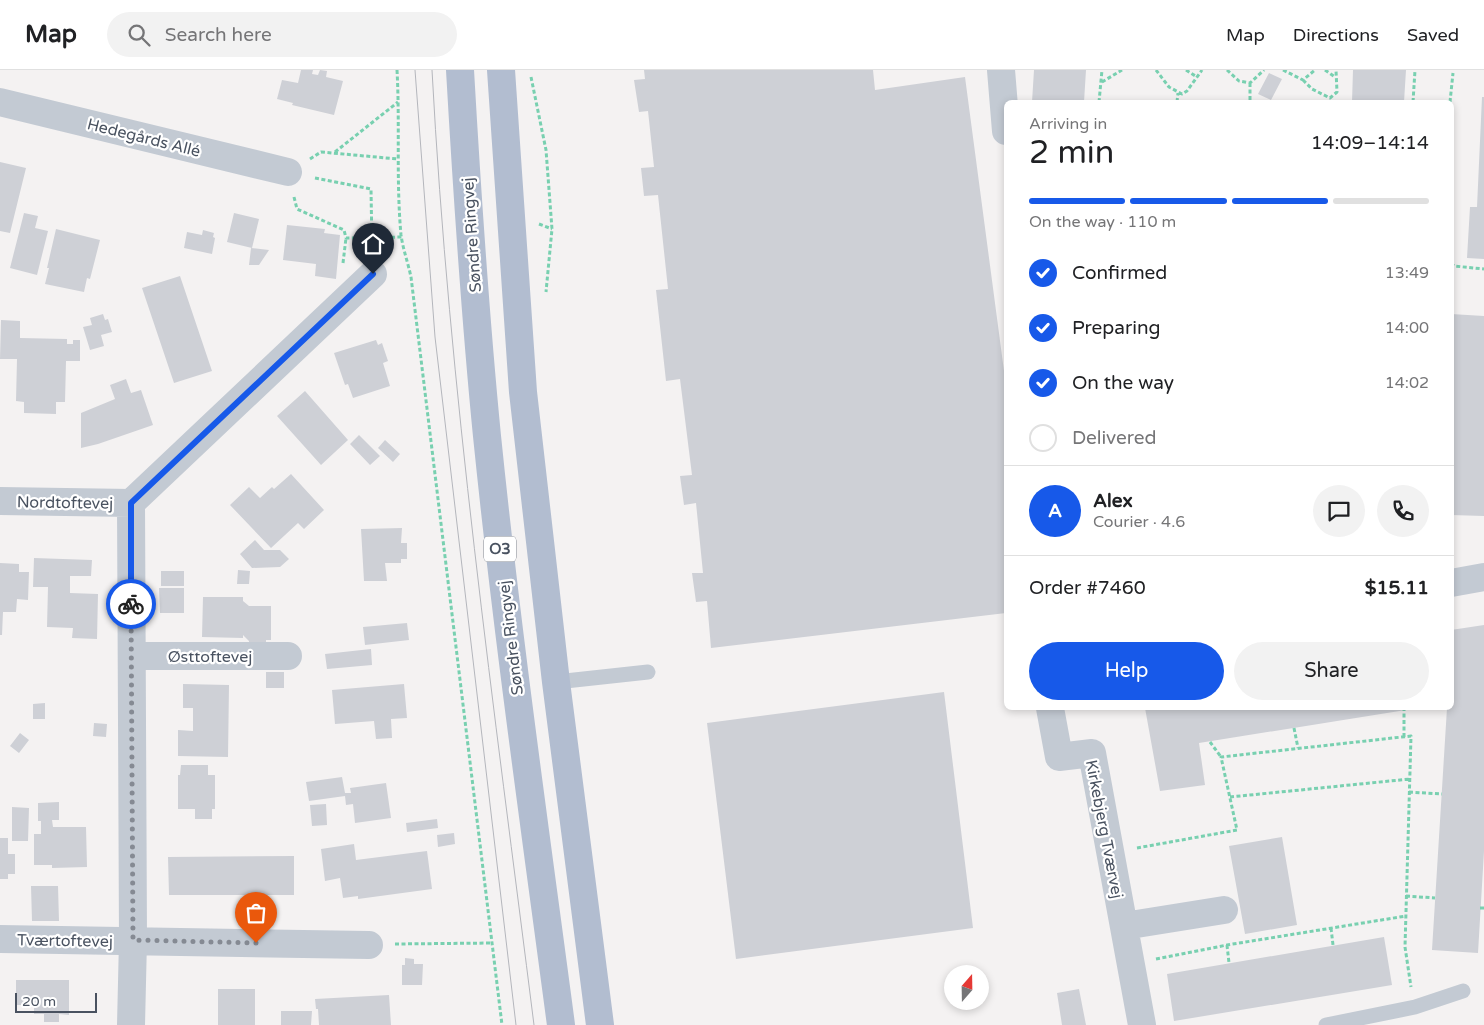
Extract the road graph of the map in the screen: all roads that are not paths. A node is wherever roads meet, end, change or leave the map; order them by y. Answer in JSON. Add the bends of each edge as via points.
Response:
{"nodes":[{"id":1,"x":460,"y":70,"type":"edge"},
{"id":2,"x":501,"y":70,"type":"edge"},
{"id":3,"x":1001,"y":70,"type":"edge"},
{"id":4,"x":0,"y":102,"type":"edge"},
{"id":5,"x":1004,"y":107,"type":"edge"},
{"id":6,"x":288,"y":172,"type":"road end"},
{"id":7,"x":373,"y":274,"type":"dead end"},
{"id":8,"x":0,"y":501,"type":"edge"},
{"id":9,"x":131,"y":503,"type":"junction"},
{"id":10,"x":1484,"y":577,"type":"edge"},
{"id":11,"x":1454,"y":582,"type":"edge"},
{"id":12,"x":132,"y":656,"type":"junction"},
{"id":13,"x":288,"y":656,"type":"dead end"},
{"id":14,"x":648,"y":672,"type":"dead end"},
{"id":15,"x":556,"y":682,"type":"junction"},
{"id":16,"x":1050,"y":710,"type":"edge"},
{"id":17,"x":1224,"y":910,"type":"dead end"},
{"id":18,"x":1124,"y":926,"type":"junction"},
{"id":19,"x":0,"y":938,"type":"edge"},
{"id":20,"x":133,"y":940,"type":"junction"},
{"id":21,"x":369,"y":945,"type":"road end"},
{"id":22,"x":1464,"y":991,"type":"dead end"},
{"id":23,"x":131,"y":1025,"type":"edge"},
{"id":24,"x":561,"y":1025,"type":"edge"},
{"id":25,"x":600,"y":1025,"type":"edge"},
{"id":26,"x":1142,"y":1025,"type":"edge"},
{"id":27,"x":1326,"y":1025,"type":"edge"}],
"edges":[{"from":1,"to":24,"type":"main road","name":"Søndre Ringvej","number":"O3","via":[[487,435],[518,706]]},
{"from":2,"to":15,"type":"main road","number":"O3","via":[[523,392]]},
{"from":3,"to":5,"type":"street"},
{"from":4,"to":6,"type":"street","name":"Hedegårds Allé"},
{"from":7,"to":9,"type":"street"},
{"from":8,"to":9,"type":"street","name":"Nordtoftevej"},
{"from":9,"to":12,"type":"street"},
{"from":10,"to":11,"type":"street"},
{"from":12,"to":13,"type":"street","name":"Østtoftevej"},
{"from":12,"to":20,"type":"street"},
{"from":14,"to":15,"type":"lane"},
{"from":15,"to":25,"type":"main road","number":"O3"},
{"from":16,"to":18,"type":"street","name":"Kirkebjerg Tværvej","via":[[1059,756],[1092,753]]},
{"from":17,"to":18,"type":"street"},
{"from":18,"to":26,"type":"street","name":"Kirkebjerg Tværvej"},
{"from":19,"to":20,"type":"street","name":"Tværtoftevej"},
{"from":20,"to":21,"type":"street","name":"Tværtoftevej"},
{"from":20,"to":23,"type":"street"},
{"from":22,"to":27,"type":"lane","via":[[1415,1007]]}]}
